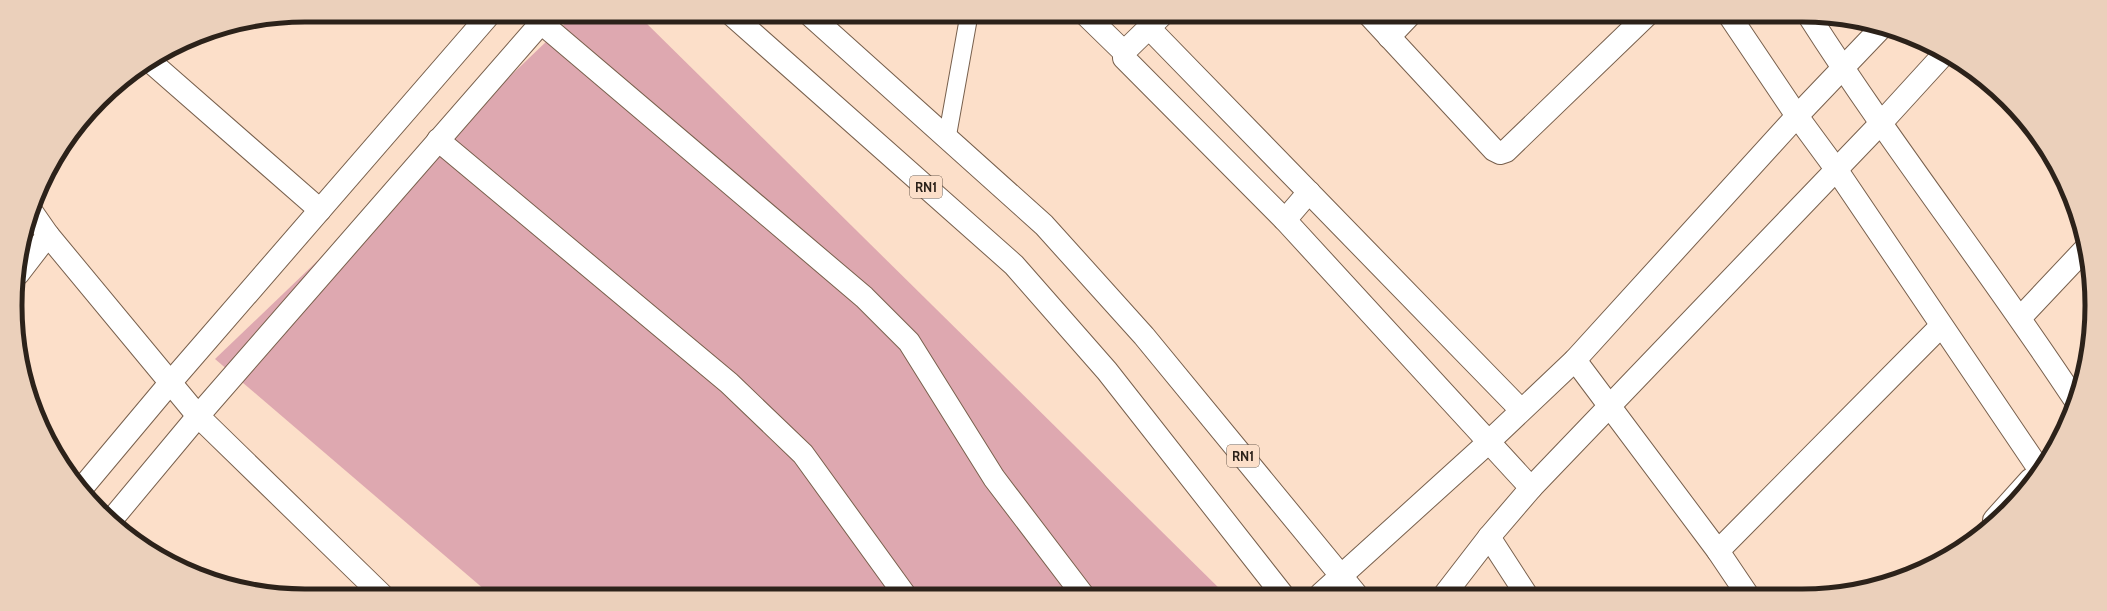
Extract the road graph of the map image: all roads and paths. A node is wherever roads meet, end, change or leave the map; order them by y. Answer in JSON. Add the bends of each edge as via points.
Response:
{"nodes":[{"id":1,"x":483,"y":22,"type":"edge"},
{"id":2,"x":537,"y":22,"type":"edge"},
{"id":3,"x":545,"y":22,"type":"edge"},
{"id":4,"x":740,"y":22,"type":"edge"},
{"id":5,"x":818,"y":22,"type":"edge"},
{"id":6,"x":968,"y":22,"type":"edge"},
{"id":7,"x":1093,"y":22,"type":"edge"},
{"id":8,"x":1155,"y":22,"type":"edge"},
{"id":9,"x":1157,"y":22,"type":"edge"},
{"id":10,"x":1375,"y":22,"type":"edge"},
{"id":11,"x":1403,"y":22,"type":"edge"},
{"id":12,"x":1640,"y":22,"type":"edge"},
{"id":13,"x":1734,"y":22,"type":"edge"},
{"id":14,"x":1813,"y":23,"type":"edge"},
{"id":15,"x":1877,"y":33,"type":"edge"},
{"id":16,"x":1389,"y":37,"type":"junction"},
{"id":17,"x":1123,"y":54,"type":"junction"},
{"id":18,"x":1940,"y":58,"type":"edge"},
{"id":19,"x":155,"y":66,"type":"edge"},
{"id":20,"x":1843,"y":69,"type":"junction"},
{"id":21,"x":1797,"y":116,"type":"junction"},
{"id":22,"x":1881,"y":123,"type":"junction"},
{"id":23,"x":947,"y":138,"type":"junction"},
{"id":24,"x":438,"y":140,"type":"junction"},
{"id":25,"x":1836,"y":170,"type":"junction"},
{"id":26,"x":1309,"y":192,"type":"junction"},
{"id":27,"x":320,"y":210,"type":"junction"},
{"id":28,"x":36,"y":218,"type":"edge"},
{"id":29,"x":1284,"y":220,"type":"junction"},
{"id":30,"x":48,"y":235,"type":"junction"},
{"id":31,"x":2081,"y":254,"type":"edge"},
{"id":32,"x":24,"y":266,"type":"edge"},
{"id":33,"x":2020,"y":317,"type":"junction"},
{"id":34,"x":1941,"y":326,"type":"junction"},
{"id":35,"x":1575,"y":360,"type":"junction"},
{"id":36,"x":170,"y":383,"type":"junction"},
{"id":37,"x":2071,"y":394,"type":"edge"},
{"id":38,"x":1610,"y":406,"type":"junction"},
{"id":39,"x":1521,"y":410,"type":"junction"},
{"id":40,"x":198,"y":416,"type":"junction"},
{"id":41,"x":1487,"y":442,"type":"junction"},
{"id":42,"x":2036,"y":464,"type":"edge"},
{"id":43,"x":86,"y":484,"type":"edge"},
{"id":44,"x":1531,"y":488,"type":"junction"},
{"id":45,"x":115,"y":515,"type":"edge"},
{"id":46,"x":1489,"y":537,"type":"junction"},
{"id":47,"x":1718,"y":551,"type":"junction"},
{"id":48,"x":1342,"y":577,"type":"junction"},
{"id":49,"x":376,"y":589,"type":"edge"},
{"id":50,"x":901,"y":589,"type":"edge"},
{"id":51,"x":1078,"y":589,"type":"edge"},
{"id":52,"x":1278,"y":589,"type":"edge"},
{"id":53,"x":1328,"y":589,"type":"edge"},
{"id":54,"x":1352,"y":589,"type":"edge"},
{"id":55,"x":1449,"y":589,"type":"edge"},
{"id":56,"x":1523,"y":589,"type":"edge"},
{"id":57,"x":1744,"y":589,"type":"edge"}],
"edges":[{"from":1,"to":27,"type":"street"},
{"from":2,"to":24,"type":"street"},
{"from":3,"to":51,"type":"street","via":[[890,322],[908,342],[994,478]]},
{"from":4,"to":52,"type":"street","number":"RN1","via":[[1014,265],[1107,371]]},
{"from":5,"to":23,"type":"street","number":"RN1"},
{"from":6,"to":23,"type":"lane"},
{"from":7,"to":17,"type":"street"},
{"from":8,"to":17,"type":"street"},
{"from":9,"to":26,"type":"street"},
{"from":10,"to":16,"type":"street"},
{"from":11,"to":16,"type":"street"},
{"from":12,"to":16,"type":"street","via":[[1506,151],[1500,153],[1494,150]]},
{"from":13,"to":21,"type":"street"},
{"from":14,"to":20,"type":"street"},
{"from":15,"to":20,"type":"street"},
{"from":17,"to":29,"type":"street"},
{"from":18,"to":22,"type":"street"},
{"from":19,"to":27,"type":"street"},
{"from":20,"to":21,"type":"street"},
{"from":20,"to":22,"type":"street"},
{"from":21,"to":25,"type":"street"},
{"from":21,"to":35,"type":"street"},
{"from":22,"to":25,"type":"street"},
{"from":22,"to":33,"type":"street"},
{"from":23,"to":48,"type":"street","number":"RN1","via":[[1044,225],[1138,330]]},
{"from":24,"to":40,"type":"street"},
{"from":24,"to":50,"type":"street","via":[[729,383],[803,454]]},
{"from":25,"to":34,"type":"street"},
{"from":25,"to":38,"type":"street"},
{"from":26,"to":29,"type":"street"},
{"from":26,"to":39,"type":"street"},
{"from":27,"to":36,"type":"street"},
{"from":28,"to":30,"type":"street"},
{"from":29,"to":41,"type":"street"},
{"from":30,"to":32,"type":"street"},
{"from":30,"to":36,"type":"street"},
{"from":31,"to":33,"type":"street"},
{"from":33,"to":37,"type":"street"},
{"from":34,"to":42,"type":"street"},
{"from":34,"to":47,"type":"street"},
{"from":35,"to":38,"type":"street"},
{"from":35,"to":39,"type":"street"},
{"from":36,"to":40,"type":"street"},
{"from":36,"to":43,"type":"street"},
{"from":38,"to":44,"type":"street"},
{"from":38,"to":47,"type":"street"},
{"from":39,"to":41,"type":"street"},
{"from":40,"to":45,"type":"street"},
{"from":40,"to":49,"type":"street"},
{"from":41,"to":44,"type":"street"},
{"from":41,"to":48,"type":"street"},
{"from":44,"to":46,"type":"street"},
{"from":46,"to":55,"type":"street"},
{"from":46,"to":56,"type":"street"},
{"from":47,"to":57,"type":"street"},
{"from":48,"to":53,"type":"street"},
{"from":48,"to":54,"type":"street","number":"RN1"}]}
